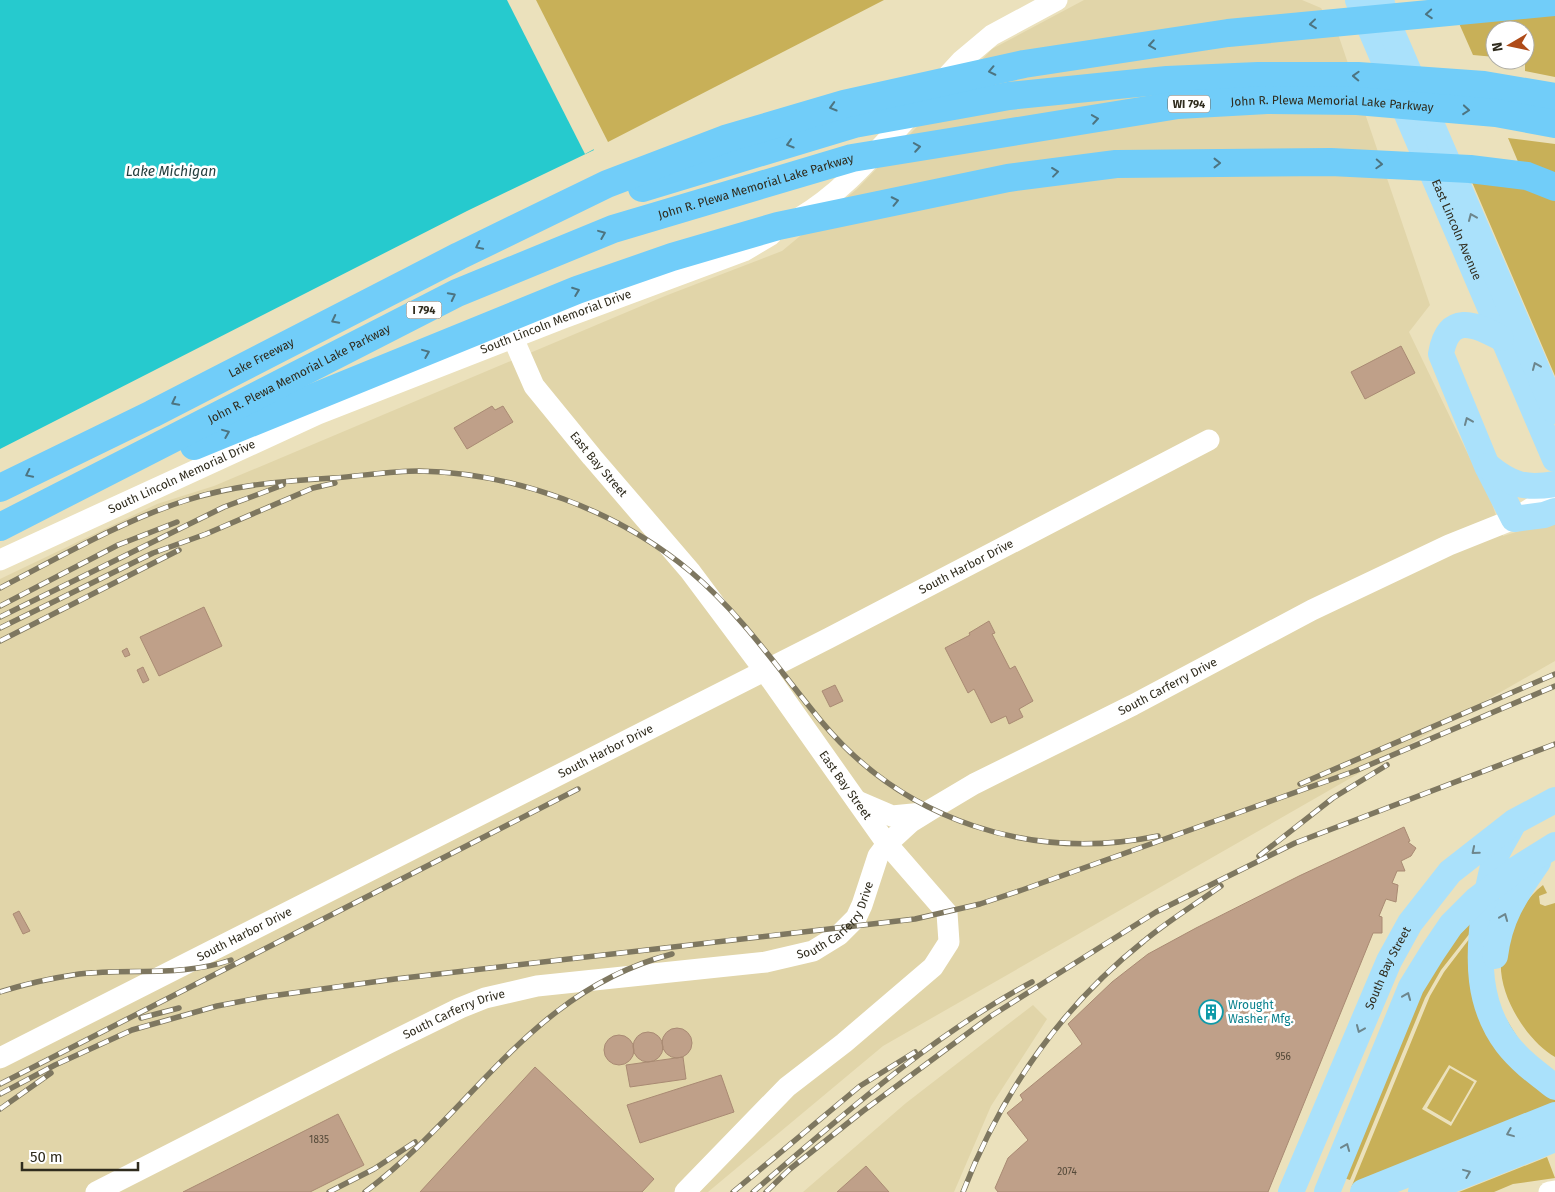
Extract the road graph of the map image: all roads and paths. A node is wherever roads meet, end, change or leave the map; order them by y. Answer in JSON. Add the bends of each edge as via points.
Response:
{"nodes":[{"id":1,"x":1057,"y":0,"type":"edge"},
{"id":2,"x":1358,"y":0,"type":"edge"},
{"id":3,"x":1381,"y":0,"type":"edge"},
{"id":4,"x":1555,"y":2,"type":"edge"},
{"id":5,"x":1555,"y":97,"type":"edge"},
{"id":6,"x":1542,"y":122,"type":"edge"},
{"id":7,"x":854,"y":124,"type":"joint"},
{"id":8,"x":852,"y":158,"type":"joint"},
{"id":9,"x":1552,"y":186,"type":"edge"},
{"id":10,"x":523,"y":224,"type":"junction"},
{"id":11,"x":514,"y":338,"type":"junction"},
{"id":12,"x":1501,"y":338,"type":"junction"},
{"id":13,"x":1548,"y":419,"type":"edge"},
{"id":14,"x":1209,"y":440,"type":"dead end"},
{"id":15,"x":1555,"y":459,"type":"edge"},
{"id":16,"x":1487,"y":466,"type":"junction"},
{"id":17,"x":1555,"y":484,"type":"edge"},
{"id":18,"x":0,"y":488,"type":"edge"},
{"id":19,"x":1555,"y":493,"type":"edge"},
{"id":20,"x":1555,"y":511,"type":"edge"},
{"id":21,"x":1514,"y":519,"type":"junction"},
{"id":22,"x":9,"y":522,"type":"edge"},
{"id":23,"x":0,"y":560,"type":"edge"},
{"id":24,"x":764,"y":670,"type":"junction"},
{"id":25,"x":1555,"y":800,"type":"edge"},
{"id":26,"x":857,"y":801,"type":"junction"},
{"id":27,"x":926,"y":813,"type":"junction"},
{"id":28,"x":1514,"y":822,"type":"junction"},
{"id":29,"x":887,"y":844,"type":"junction"},
{"id":30,"x":1551,"y":847,"type":"edge"},
{"id":31,"x":1487,"y":891,"type":"junction"},
{"id":32,"x":0,"y":1058,"type":"edge"},
{"id":33,"x":1555,"y":1065,"type":"edge"},
{"id":34,"x":1555,"y":1087,"type":"edge"},
{"id":35,"x":1555,"y":1116,"type":"edge"},
{"id":36,"x":1555,"y":1138,"type":"edge"},
{"id":37,"x":1555,"y":1191,"type":"edge"},
{"id":38,"x":96,"y":1192,"type":"edge"},
{"id":39,"x":685,"y":1192,"type":"edge"},
{"id":40,"x":1291,"y":1192,"type":"edge"},
{"id":41,"x":1327,"y":1192,"type":"edge"},
{"id":42,"x":1363,"y":1192,"type":"edge"},
{"id":43,"x":1421,"y":1192,"type":"edge"},
{"id":44,"x":1549,"y":1192,"type":"edge"}],
"edges":[{"from":1,"to":11,"type":"street","name":"South Lincoln Memorial Drive","via":[[992,35],[962,61],[820,206],[744,251]]},
{"from":2,"to":12,"type":"main road","name":"East Lincoln Avenue"},
{"from":13,"to":3,"type":"main road","name":"East Lincoln Avenue","one_way":true},
{"from":4,"to":10,"type":"highway","one_way":true,"via":[[1218,35],[1024,64],[854,102],[716,143],[607,184]]},
{"from":5,"to":7,"type":"highway","name":"John R. Plewa Memorial Lake Parkway","number":"WI 794","one_way":true,"via":[[1484,85],[1358,76],[1258,76],[1167,80],[1010,96]]},
{"from":8,"to":6,"type":"highway","name":"John R. Plewa Memorial Lake Parkway","number":"WI 794","one_way":true,"via":[[1178,105],[1357,101],[1496,113]]},
{"from":7,"to":10,"type":"highway","name":"John R. Plewa Memorial Lake Parkway","number":"I 794","one_way":true},
{"from":22,"to":8,"type":"highway","name":"John R. Plewa Memorial Lake Parkway","number":"I 794","one_way":true,"via":[[457,293],[613,229]]},
{"from":22,"to":9,"type":"highway","one_way":true,"via":[[577,290],[672,257],[778,226],[1008,178],[1116,164],[1331,162],[1470,169],[1527,176]]},
{"from":10,"to":18,"type":"highway","name":"Lake Freeway","number":"I 794","one_way":true},
{"from":11,"to":23,"type":"street","name":"South Lincoln Memorial Drive","via":[[318,414]]},
{"from":11,"to":24,"type":"street","name":"East Bay Street","via":[[534,386],[690,571]]},
{"from":12,"to":13,"type":"main road","name":"East Lincoln Avenue"},
{"from":16,"to":12,"type":"main road","one_way":true,"via":[[1441,354],[1443,341],[1450,331],[1462,324],[1478,325]]},
{"from":13,"to":15,"type":"main road","name":"East Lincoln Avenue"},
{"from":14,"to":24,"type":"street","name":"South Harbor Drive"},
{"from":16,"to":17,"type":"main road","via":[[1519,486]]},
{"from":16,"to":21,"type":"main road"},
{"from":19,"to":21,"type":"street","name":"South Carferry Drive"},
{"from":20,"to":21,"type":"main road","name":"South Carferry Drive"},
{"from":21,"to":27,"type":"street","name":"South Carferry Drive","via":[[1449,545],[1319,607],[1134,705],[974,784]]},
{"from":24,"to":26,"type":"street","name":"East Bay Street"},
{"from":24,"to":32,"type":"street","name":"South Harbor Drive"},
{"from":25,"to":28,"type":"main road","name":"South Bay Street"},
{"from":26,"to":27,"type":"street","via":[[892,816]]},
{"from":26,"to":29,"type":"street","name":"East Bay Street"},
{"from":27,"to":29,"type":"street","name":"South Carferry Drive"},
{"from":28,"to":31,"type":"main road","via":[[1496,856]]},
{"from":28,"to":40,"type":"main road","name":"South Bay Street","one_way":true,"via":[[1450,872],[1410,923],[1389,961]]},
{"from":29,"to":38,"type":"street","name":"South Carferry Drive","via":[[878,856],[856,918],[839,935],[813,951],[766,962],[537,986],[485,998],[395,1040]]},
{"from":29,"to":39,"type":"street","name":"East Bay Street","via":[[947,913],[950,933],[944,953],[933,967],[852,1037],[787,1088]]},
{"from":30,"to":31,"type":"main road"},
{"from":33,"to":30,"type":"main road","one_way":true,"via":[[1533,1050],[1516,1030],[1504,1007],[1494,962],[1503,917],[1513,897]]},
{"from":31,"to":34,"type":"main road","via":[[1479,964],[1483,994],[1506,1043],[1522,1061]]},
{"from":41,"to":31,"type":"main road","one_way":true,"via":[[1411,987],[1451,925]]},
{"from":35,"to":42,"type":"main road","one_way":true},
{"from":43,"to":36,"type":"main road","one_way":true},
{"from":37,"to":44,"type":"street"}]}
